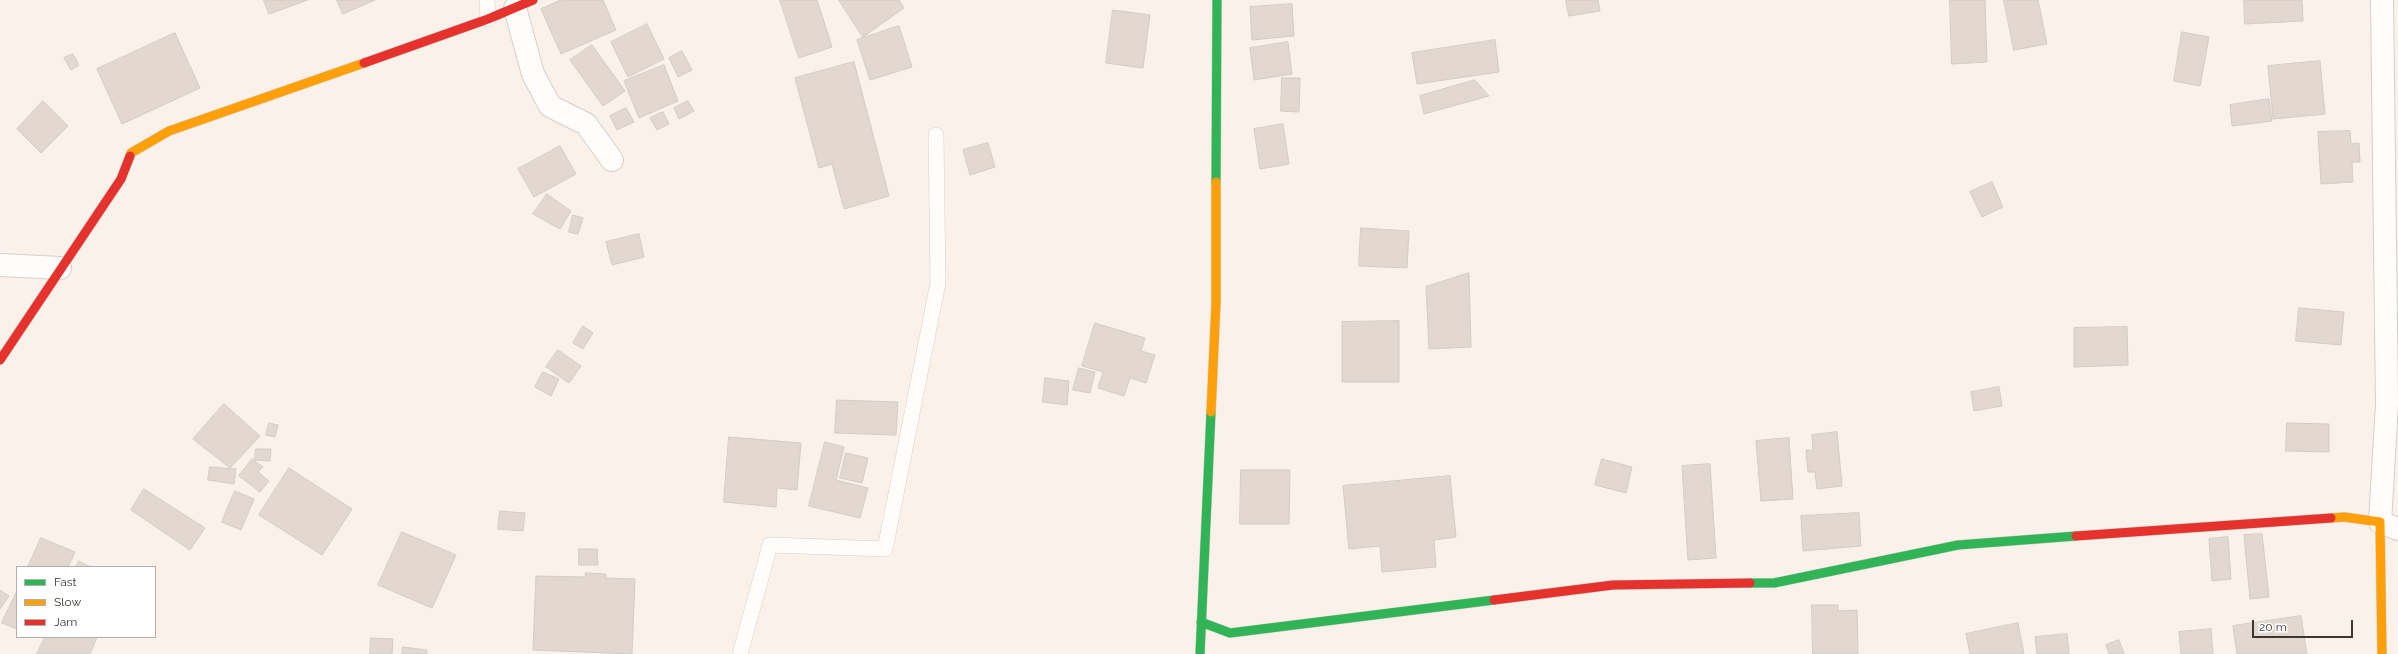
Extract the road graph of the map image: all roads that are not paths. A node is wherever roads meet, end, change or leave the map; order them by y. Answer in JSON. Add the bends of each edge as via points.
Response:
{"nodes":[{"id":1,"x":487,"y":0,"type":"edge"},
{"id":2,"x":1217,"y":0,"type":"edge"},
{"id":3,"x":2382,"y":0,"type":"edge"},
{"id":4,"x":524,"y":4,"type":"edge"},
{"id":5,"x":488,"y":19,"type":"junction"},
{"id":6,"x":936,"y":135,"type":"dead end"},
{"id":7,"x":612,"y":160,"type":"dead end"},
{"id":8,"x":0,"y":265,"type":"edge"},
{"id":9,"x":60,"y":268,"type":"junction"},
{"id":10,"x":0,"y":360,"type":"edge"},
{"id":11,"x":2389,"y":525,"type":"edge"},
{"id":12,"x":1201,"y":622,"type":"junction"},
{"id":13,"x":740,"y":654,"type":"edge"},
{"id":14,"x":1200,"y":654,"type":"edge"},
{"id":15,"x":2382,"y":654,"type":"edge"}],
"edges":[{"from":1,"to":5,"type":"lane"},
{"from":2,"to":12,"type":"street","via":[[1216,303]]},
{"from":3,"to":11,"type":"street"},
{"from":4,"to":5,"type":"street"},
{"from":4,"to":7,"type":"street","via":[[533,74],[550,106],[586,124]]},
{"from":5,"to":9,"type":"street","via":[[163,134],[131,153],[121,179]]},
{"from":6,"to":13,"type":"lane","via":[[938,283],[885,549],[770,545]]},
{"from":8,"to":9,"type":"street"},
{"from":9,"to":10,"type":"street"},
{"from":11,"to":12,"type":"street","via":[[2344,517],[1958,545],[1774,583],[1613,585],[1230,634]]},
{"from":11,"to":15,"type":"street"},
{"from":12,"to":14,"type":"street"}]}
